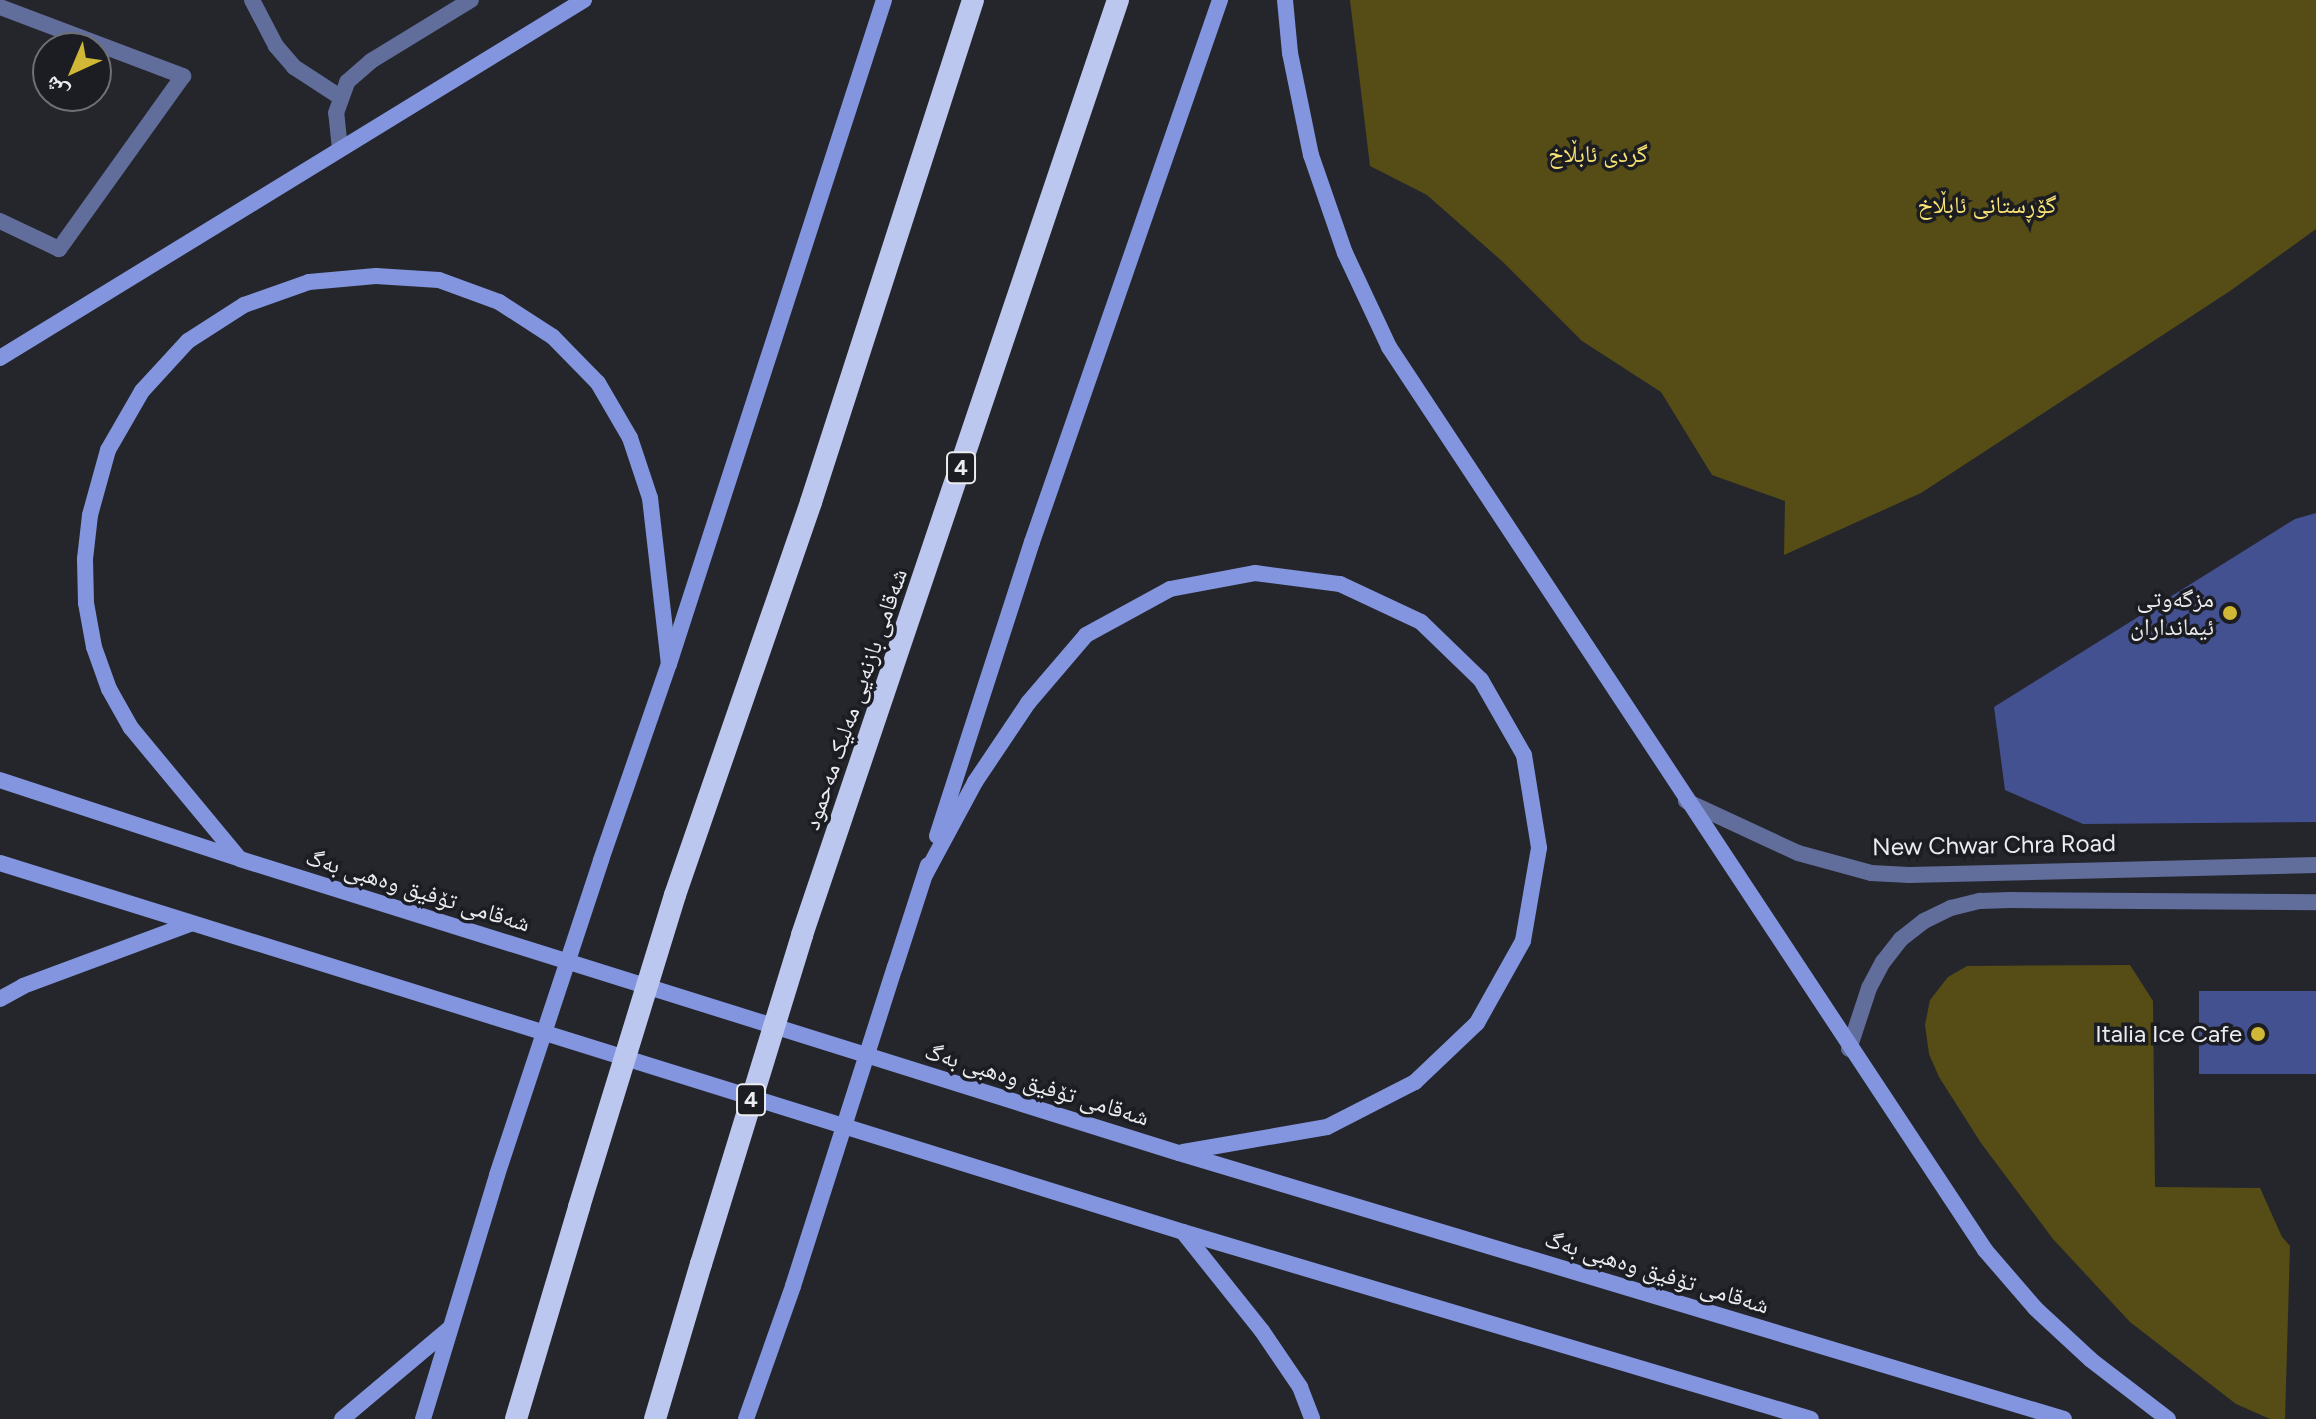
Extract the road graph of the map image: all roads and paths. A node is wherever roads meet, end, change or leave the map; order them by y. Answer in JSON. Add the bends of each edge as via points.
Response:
{"nodes":[{"id":1,"x":252,"y":0,"type":"edge"},
{"id":2,"x":471,"y":0,"type":"edge"},
{"id":3,"x":584,"y":0,"type":"edge"},
{"id":4,"x":884,"y":0,"type":"edge"},
{"id":5,"x":973,"y":0,"type":"edge"},
{"id":6,"x":1118,"y":0,"type":"edge"},
{"id":7,"x":1220,"y":0,"type":"edge"},
{"id":8,"x":1285,"y":0,"type":"edge"},
{"id":9,"x":0,"y":7,"type":"edge"},
{"id":10,"x":340,"y":97,"type":"junction"},
{"id":11,"x":340,"y":149,"type":"junction"},
{"id":12,"x":0,"y":221,"type":"edge"},
{"id":13,"x":0,"y":358,"type":"edge"},
{"id":14,"x":669,"y":664,"type":"junction"},
{"id":15,"x":0,"y":780,"type":"edge"},
{"id":16,"x":1686,"y":801,"type":"junction"},
{"id":17,"x":240,"y":859,"type":"junction"},
{"id":18,"x":0,"y":863,"type":"edge"},
{"id":19,"x":2316,"y":865,"type":"edge"},
{"id":20,"x":925,"y":875,"type":"junction"},
{"id":21,"x":2316,"y":902,"type":"edge"},
{"id":22,"x":190,"y":924,"type":"junction"},
{"id":23,"x":0,"y":999,"type":"edge"},
{"id":24,"x":1849,"y":1049,"type":"junction"},
{"id":25,"x":1179,"y":1153,"type":"junction"},
{"id":26,"x":1183,"y":1232,"type":"junction"},
{"id":27,"x":450,"y":1328,"type":"junction"},
{"id":28,"x":342,"y":1419,"type":"edge"},
{"id":29,"x":423,"y":1419,"type":"edge"},
{"id":30,"x":516,"y":1419,"type":"edge"},
{"id":31,"x":655,"y":1419,"type":"edge"},
{"id":32,"x":746,"y":1419,"type":"edge"},
{"id":33,"x":1312,"y":1419,"type":"edge"},
{"id":34,"x":1811,"y":1419,"type":"edge"},
{"id":35,"x":2064,"y":1419,"type":"edge"},
{"id":36,"x":2168,"y":1419,"type":"edge"}],
"edges":[{"from":1,"to":10,"type":"street","via":[[276,46],[294,67]]},
{"from":2,"to":10,"type":"street","via":[[357,71]]},
{"from":3,"to":11,"type":"main road"},
{"from":4,"to":14,"type":"main road"},
{"from":5,"to":30,"type":"highway","bridge":true,"via":[[811,502],[675,895]]},
{"from":6,"to":31,"type":"highway","name":"شەقامی بازنەیی مەلیک مەحمود","number":"4","bridge":true,"via":[[802,935]]},
{"from":7,"to":20,"type":"main road","via":[[1032,542]]},
{"from":8,"to":16,"type":"main road","via":[[1311,155],[1345,253],[1389,347]]},
{"from":9,"to":12,"type":"street","via":[[183,76],[59,249]]},
{"from":10,"to":11,"type":"street"},
{"from":11,"to":13,"type":"main road"},
{"from":14,"to":17,"type":"main road","via":[[650,498],[630,438],[598,383],[553,337],[499,302],[439,280],[376,276],[309,282],[244,305],[188,341],[142,391],[108,450],[90,515],[85,559],[94,647],[109,689],[131,728]]},
{"from":14,"to":27,"type":"main road","bridge":true},
{"from":15,"to":17,"type":"main road","name":"شەقامی تۆفیق وەهبی بەگ"},
{"from":16,"to":19,"type":"street","name":"New Chwar Chra Road","via":[[1798,853],[1871,873]]},
{"from":16,"to":24,"type":"main road"},
{"from":17,"to":25,"type":"main road","name":"شەقامی تۆفیق وەهبی بەگ"},
{"from":18,"to":22,"type":"main road"},
{"from":20,"to":25,"type":"main road","via":[[975,782],[1028,703],[1086,635],[1170,589],[1255,573],[1340,584],[1421,622],[1481,680],[1524,755],[1539,848],[1523,941],[1477,1023],[1415,1082],[1327,1127]]},
{"from":20,"to":32,"type":"main road","bridge":true},
{"from":21,"to":24,"type":"street","via":[[2010,900],[1951,908],[1913,930],[1883,962]]},
{"from":22,"to":23,"type":"main road"},
{"from":22,"to":26,"type":"main road"},
{"from":24,"to":36,"type":"main road","via":[[1985,1250],[2035,1308],[2091,1360]]},
{"from":25,"to":35,"type":"main road","name":"شەقامی تۆفیق وەهبی بەگ"},
{"from":26,"to":33,"type":"main road","via":[[1262,1331],[1300,1387]]},
{"from":26,"to":34,"type":"main road"},
{"from":27,"to":28,"type":"main road"},
{"from":27,"to":29,"type":"main road"}]}
